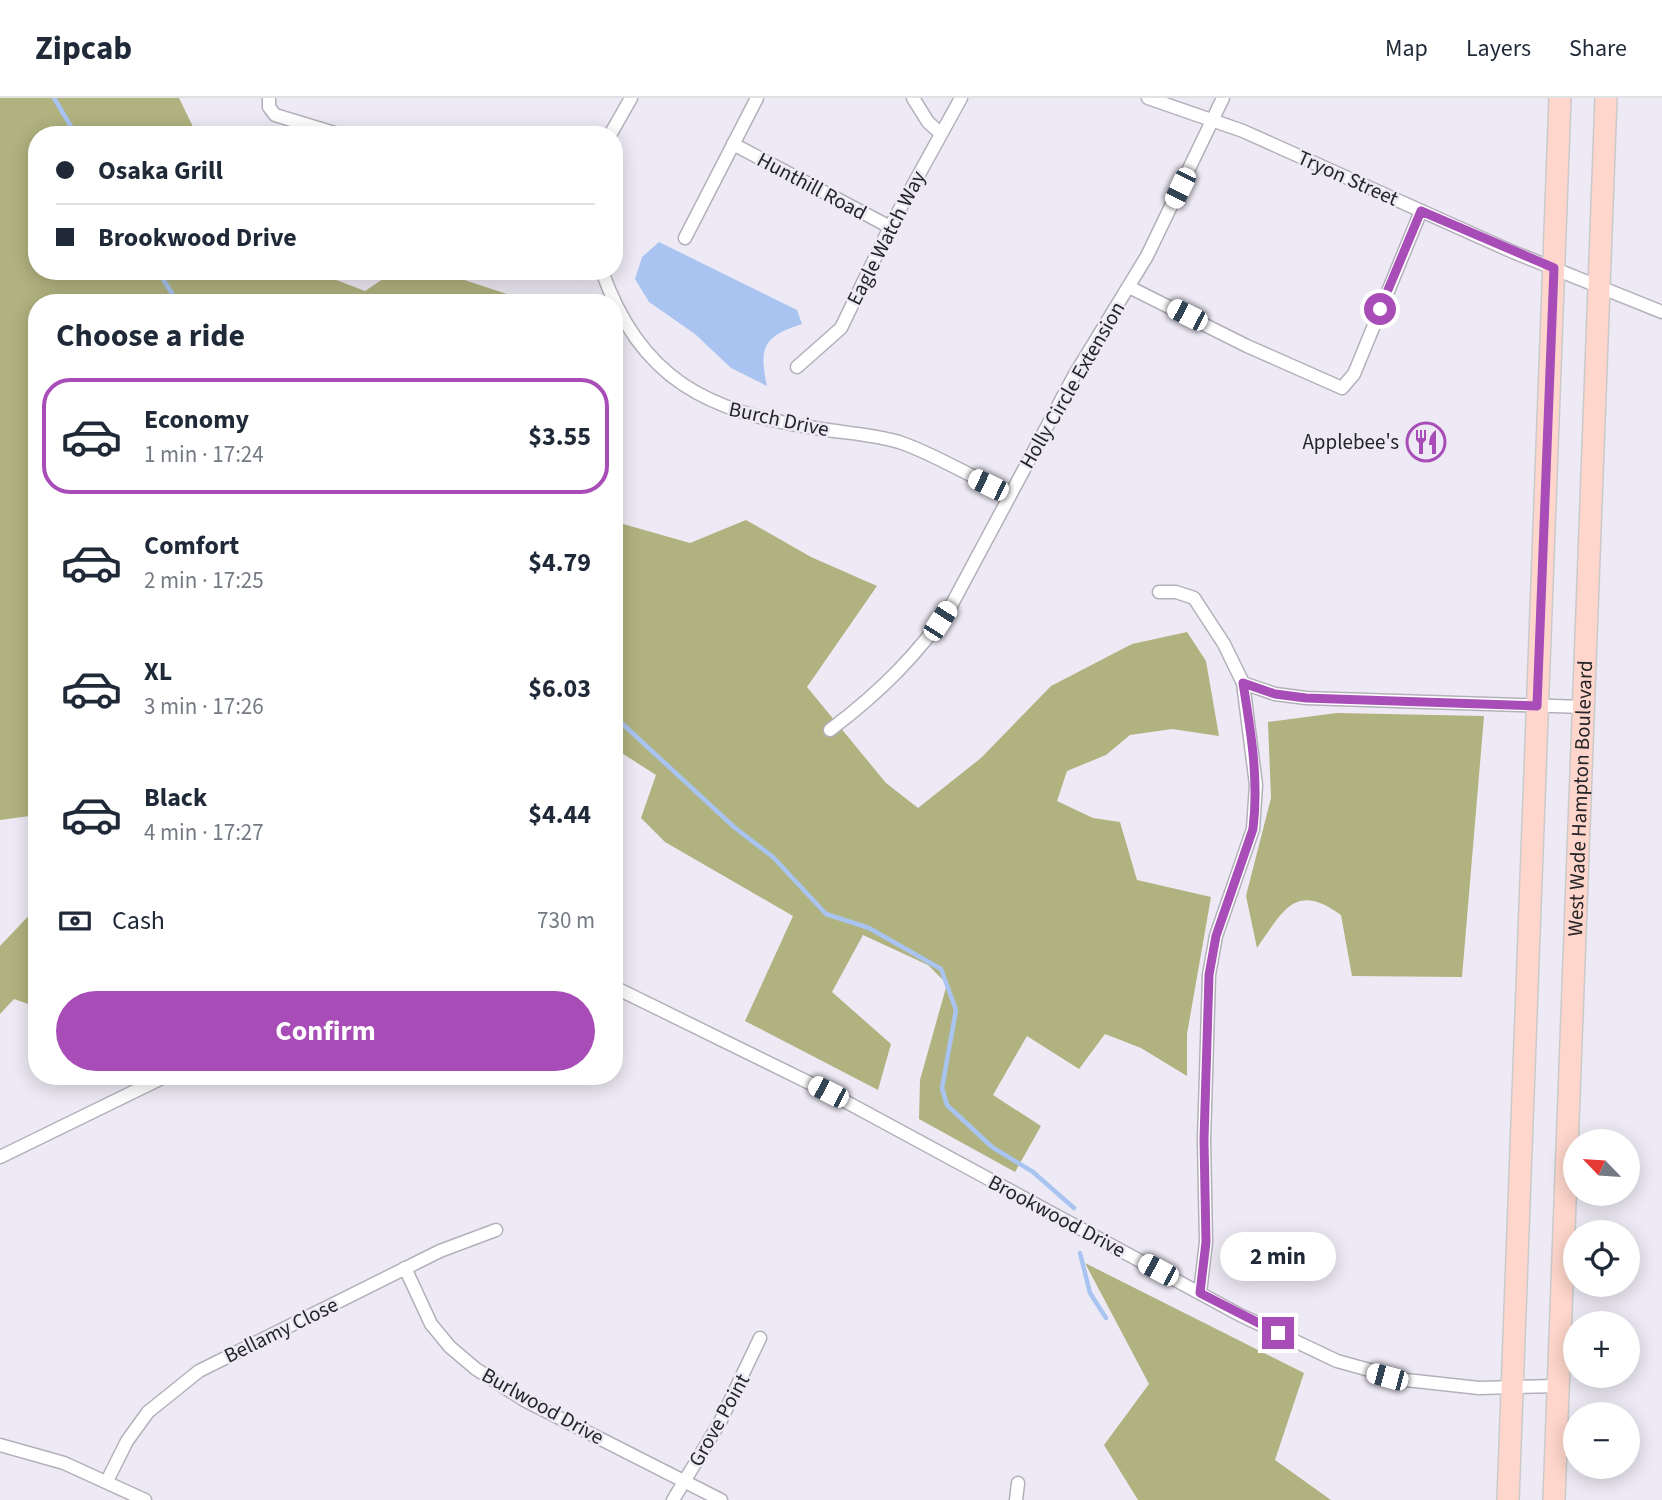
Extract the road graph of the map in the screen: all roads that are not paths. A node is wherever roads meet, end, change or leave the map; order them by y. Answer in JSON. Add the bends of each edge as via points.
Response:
{"nodes":[{"id":1,"x":269,"y":98,"type":"edge"},
{"id":2,"x":631,"y":98,"type":"edge"},
{"id":3,"x":757,"y":98,"type":"edge"},
{"id":4,"x":913,"y":98,"type":"edge"},
{"id":5,"x":961,"y":98,"type":"edge"},
{"id":6,"x":1148,"y":98,"type":"edge"},
{"id":7,"x":1223,"y":98,"type":"edge"},
{"id":8,"x":1560,"y":98,"type":"edge"},
{"id":9,"x":1606,"y":98,"type":"edge"},
{"id":10,"x":1213,"y":120,"type":"junction"},
{"id":11,"x":311,"y":126,"type":"edge"},
{"id":12,"x":615,"y":126,"type":"edge"},
{"id":13,"x":940,"y":132,"type":"junction"},
{"id":14,"x":733,"y":145,"type":"junction"},
{"id":15,"x":1421,"y":211,"type":"junction"},
{"id":16,"x":890,"y":227,"type":"junction"},
{"id":17,"x":685,"y":238,"type":"dead end"},
{"id":18,"x":1554,"y":268,"type":"junction"},
{"id":19,"x":1599,"y":286,"type":"junction"},
{"id":20,"x":1129,"y":287,"type":"junction"},
{"id":21,"x":1662,"y":312,"type":"edge"},
{"id":22,"x":623,"y":316,"type":"edge"},
{"id":23,"x":796,"y":367,"type":"dead end"},
{"id":24,"x":1011,"y":493,"type":"junction"},
{"id":25,"x":1159,"y":592,"type":"dead end"},
{"id":26,"x":1243,"y":683,"type":"junction"},
{"id":27,"x":1537,"y":706,"type":"junction"},
{"id":28,"x":1583,"y":707,"type":"junction"},
{"id":29,"x":830,"y":730,"type":"dead end"},
{"id":30,"x":623,"y":991,"type":"edge"},
{"id":31,"x":148,"y":1085,"type":"edge"},
{"id":32,"x":0,"y":1157,"type":"edge"},
{"id":33,"x":496,"y":1230,"type":"dead end"},
{"id":34,"x":405,"y":1268,"type":"junction"},
{"id":35,"x":1200,"y":1293,"type":"junction"},
{"id":36,"x":760,"y":1338,"type":"dead end"},
{"id":37,"x":1559,"y":1386,"type":"junction"},
{"id":38,"x":1513,"y":1387,"type":"junction"},
{"id":39,"x":0,"y":1445,"type":"edge"},
{"id":40,"x":107,"y":1481,"type":"junction"},
{"id":41,"x":685,"y":1481,"type":"junction"},
{"id":42,"x":1018,"y":1483,"type":"dead end"},
{"id":43,"x":145,"y":1500,"type":"edge"},
{"id":44,"x":673,"y":1500,"type":"edge"},
{"id":45,"x":722,"y":1500,"type":"edge"},
{"id":46,"x":1016,"y":1500,"type":"edge"},
{"id":47,"x":1508,"y":1500,"type":"edge"},
{"id":48,"x":1554,"y":1500,"type":"edge"}],
"edges":[{"from":1,"to":11,"type":"street","via":[[275,115]]},
{"from":2,"to":12,"type":"street"},
{"from":3,"to":14,"type":"street"},
{"from":4,"to":13,"type":"street"},
{"from":5,"to":13,"type":"street","name":"Eagle Watch Way"},
{"from":6,"to":10,"type":"street","name":"Tryon Street"},
{"from":7,"to":10,"type":"street","name":"Holly Circle Extension"},
{"from":8,"to":18,"type":"main road"},
{"from":9,"to":19,"type":"main road","name":"West Wade Hampton Boulevard"},
{"from":10,"to":15,"type":"street","name":"Tryon Street"},
{"from":10,"to":20,"type":"street","name":"Holly Circle Extension"},
{"from":13,"to":16,"type":"street","name":"Eagle Watch Way"},
{"from":14,"to":16,"type":"street","name":"Hunthill Road"},
{"from":14,"to":17,"type":"street"},
{"from":15,"to":18,"type":"street","name":"Tryon Street"},
{"from":15,"to":20,"type":"street","via":[[1354,374],[1342,388]]},
{"from":16,"to":23,"type":"street","name":"Eagle Watch Way","via":[[841,328]]},
{"from":18,"to":19,"type":"street","name":"Tryon Street"},
{"from":18,"to":27,"type":"main road"},
{"from":19,"to":21,"type":"street","name":"Tryon Street"},
{"from":19,"to":28,"type":"main road","name":"West Wade Hampton Boulevard"},
{"from":20,"to":24,"type":"street","name":"Holly Circle Extension"},
{"from":22,"to":24,"type":"street","name":"Burch Drive","via":[[669,374],[703,398],[748,415],[899,442]]},
{"from":24,"to":29,"type":"street","name":"Holly Circle Extension","via":[[929,639],[896,676]]},
{"from":25,"to":26,"type":"street","via":[[1194,598]]},
{"from":26,"to":27,"type":"street","via":[[1306,698]]},
{"from":26,"to":35,"type":"street","via":[[1254,753],[1255,810],[1253,829],[1216,936],[1209,975],[1206,1242]]},
{"from":27,"to":28,"type":"street"},
{"from":27,"to":38,"type":"main road"},
{"from":28,"to":37,"type":"main road","name":"West Wade Hampton Boulevard"},
{"from":30,"to":35,"type":"street","name":"Brookwood Drive","via":[[828,1092]]},
{"from":31,"to":32,"type":"street"},
{"from":33,"to":34,"type":"street","name":"Bellamy Close"},
{"from":34,"to":40,"type":"street","name":"Bellamy Close","via":[[175,1387],[139,1423]]},
{"from":34,"to":41,"type":"street","name":"Burlwood Drive","via":[[431,1324],[476,1369],[524,1400]]},
{"from":35,"to":38,"type":"street","name":"Brookwood Drive","via":[[1359,1370],[1406,1380]]},
{"from":36,"to":41,"type":"street","name":"Grove Point"},
{"from":37,"to":38,"type":"street","name":"Brookwood Drive"},
{"from":37,"to":48,"type":"main road","name":"West Wade Hampton Boulevard"},
{"from":38,"to":47,"type":"main road"},
{"from":39,"to":40,"type":"street"},
{"from":40,"to":43,"type":"street"},
{"from":41,"to":44,"type":"street","name":"Grove Point"},
{"from":41,"to":45,"type":"street","name":"Burlwood Drive"},
{"from":42,"to":46,"type":"street"}]}
